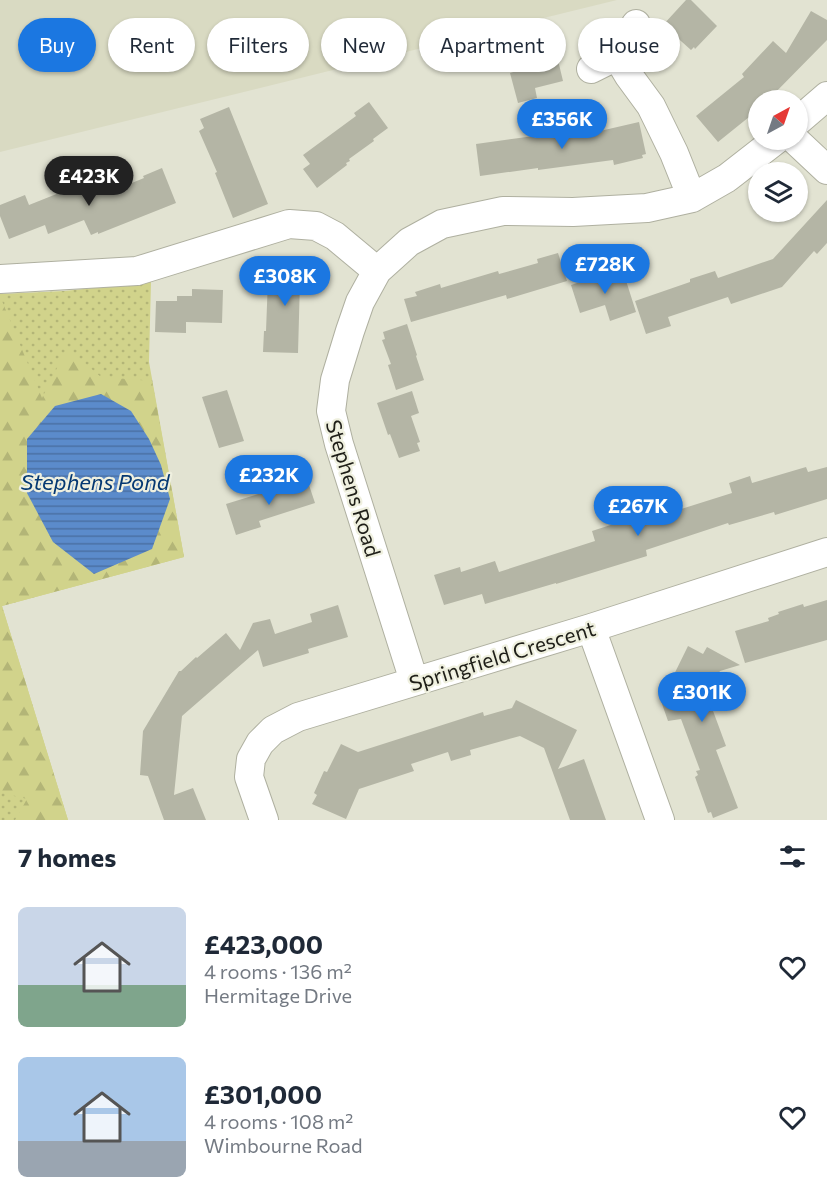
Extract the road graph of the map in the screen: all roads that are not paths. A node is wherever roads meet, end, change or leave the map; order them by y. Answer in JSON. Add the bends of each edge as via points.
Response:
{"nodes":[{"id":1,"x":627,"y":72,"type":"edge"},
{"id":2,"x":827,"y":96,"type":"edge"},
{"id":3,"x":808,"y":112,"type":"edge"},
{"id":4,"x":763,"y":150,"type":"edge"},
{"id":5,"x":806,"y":150,"type":"edge"},
{"id":6,"x":827,"y":170,"type":"edge"},
{"id":7,"x":692,"y":198,"type":"junction"},
{"id":8,"x":377,"y":271,"type":"junction"},
{"id":9,"x":0,"y":279,"type":"edge"},
{"id":10,"x":827,"y":552,"type":"edge"},
{"id":11,"x":591,"y":628,"type":"junction"},
{"id":12,"x":414,"y":681,"type":"junction"},
{"id":13,"x":264,"y":820,"type":"edge"},
{"id":14,"x":660,"y":820,"type":"edge"}],
"edges":[{"from":1,"to":7,"type":"street","via":[[651,106]]},
{"from":2,"to":3,"type":"street"},
{"from":4,"to":7,"type":"street","name":"Stephens Road","via":[[727,178]]},
{"from":5,"to":6,"type":"street"},
{"from":7,"to":8,"type":"street","name":"Stephens Road","via":[[647,208],[503,211],[442,224],[409,242]]},
{"from":8,"to":9,"type":"street","via":[[316,226],[289,224],[137,271]]},
{"from":8,"to":12,"type":"street","name":"Stephens Road","via":[[350,331],[335,380],[331,411]]},
{"from":10,"to":11,"type":"street","name":"Springfield Crescent"},
{"from":11,"to":12,"type":"street","name":"Springfield Crescent"},
{"from":11,"to":14,"type":"street"},
{"from":12,"to":13,"type":"street","name":"Springfield Crescent","via":[[298,717],[273,730],[251,759],[249,777]]}]}
